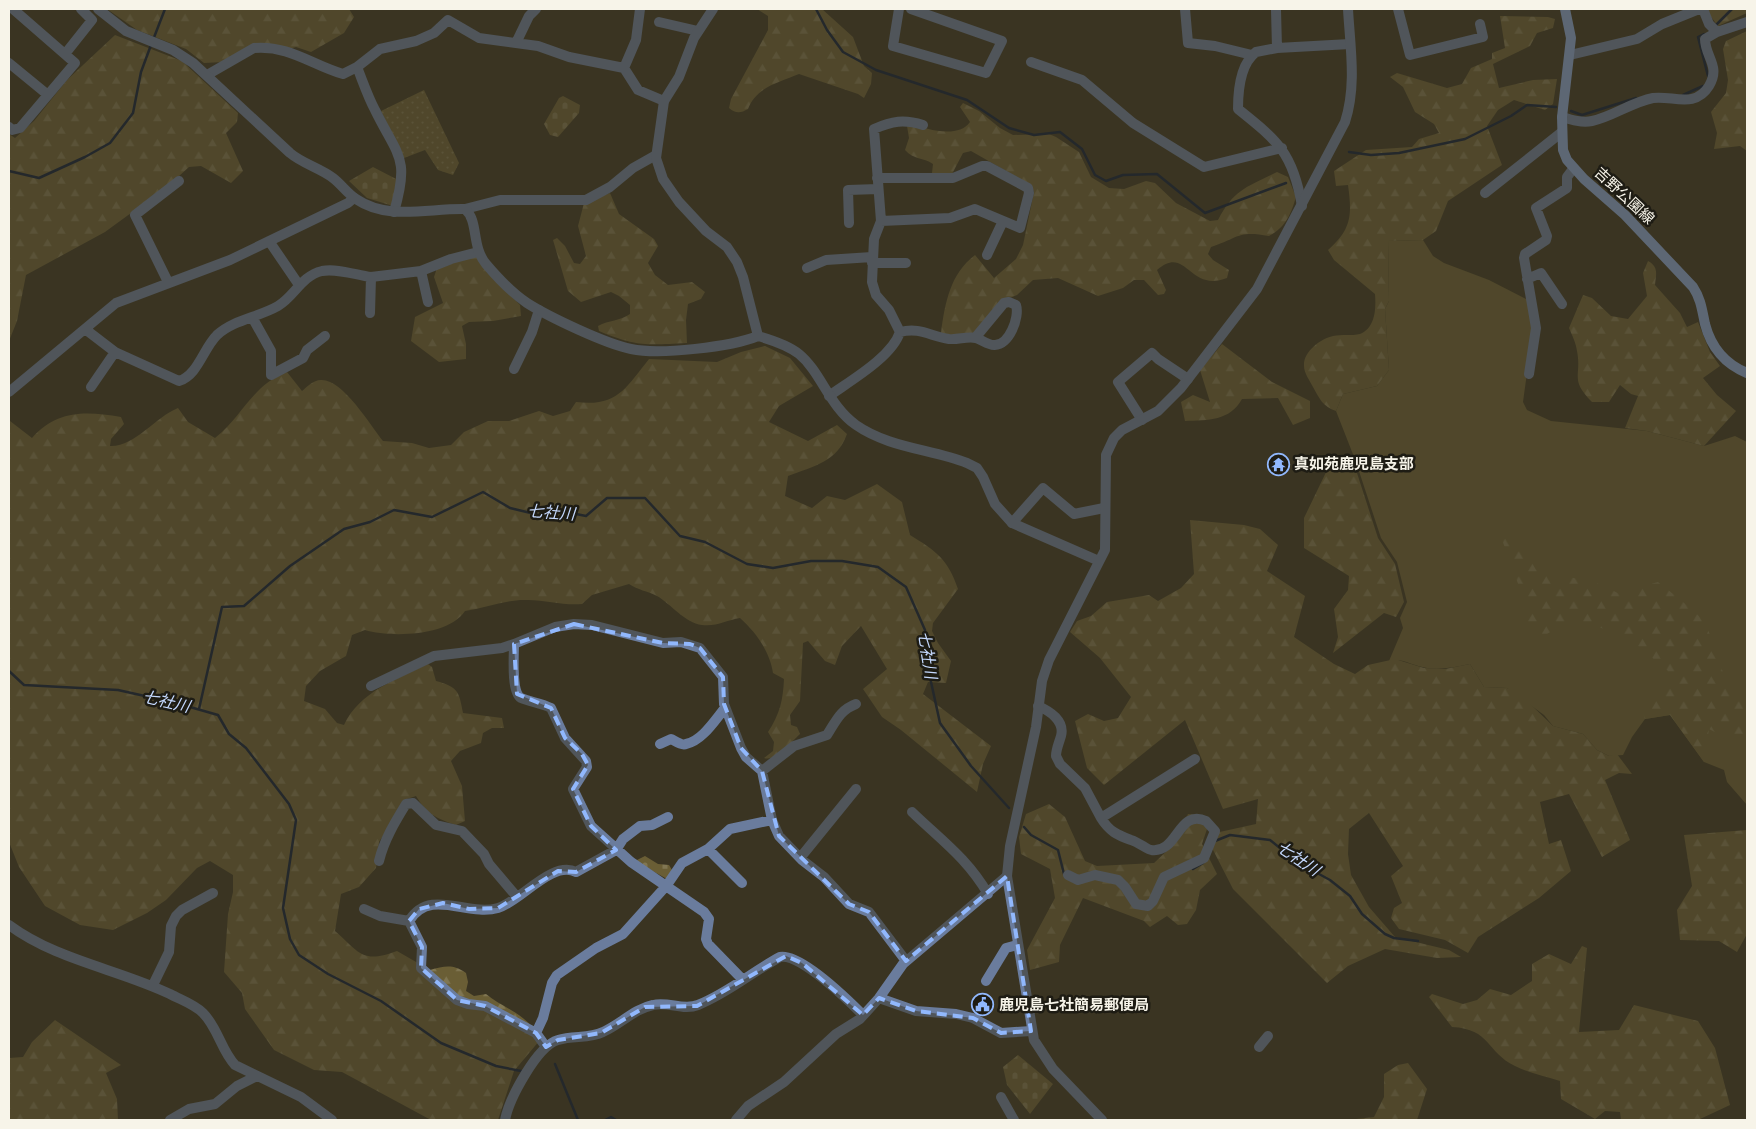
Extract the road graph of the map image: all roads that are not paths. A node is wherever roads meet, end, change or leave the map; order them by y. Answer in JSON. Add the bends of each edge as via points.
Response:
{"nodes":[{"id":1,"x":13,"y":9,"type":"edge"},
{"id":2,"x":81,"y":9,"type":"edge"},
{"id":3,"x":98,"y":9,"type":"edge"},
{"id":4,"x":536,"y":9,"type":"edge"},
{"id":5,"x":640,"y":9,"type":"edge"},
{"id":6,"x":713,"y":9,"type":"edge"},
{"id":7,"x":899,"y":9,"type":"edge"},
{"id":8,"x":911,"y":9,"type":"edge"},
{"id":9,"x":1186,"y":9,"type":"edge"},
{"id":10,"x":1348,"y":9,"type":"edge"},
{"id":11,"x":1398,"y":9,"type":"edge"},
{"id":12,"x":1565,"y":9,"type":"edge"},
{"id":13,"x":1699,"y":9,"type":"edge"},
{"id":14,"x":1703,"y":9,"type":"edge"},
{"id":15,"x":1276,"y":10,"type":"dead end"},
{"id":16,"x":658,"y":22,"type":"dead end"},
{"id":17,"x":1747,"y":22,"type":"edge"},
{"id":18,"x":1480,"y":24,"type":"dead end"},
{"id":19,"x":698,"y":31,"type":"junction"},
{"id":20,"x":1717,"y":32,"type":"junction"},
{"id":21,"x":516,"y":43,"type":"junction"},
{"id":22,"x":1350,"y":44,"type":"junction"},
{"id":23,"x":1277,"y":48,"type":"junction"},
{"id":24,"x":65,"y":54,"type":"junction"},
{"id":25,"x":1570,"y":54,"type":"junction"},
{"id":26,"x":1252,"y":55,"type":"junction"},
{"id":27,"x":1031,"y":62,"type":"dead end"},
{"id":28,"x":9,"y":63,"type":"edge"},
{"id":29,"x":357,"y":68,"type":"junction"},
{"id":30,"x":624,"y":68,"type":"junction"},
{"id":31,"x":207,"y":75,"type":"junction"},
{"id":32,"x":48,"y":95,"type":"junction"},
{"id":33,"x":664,"y":101,"type":"junction"},
{"id":34,"x":1562,"y":117,"type":"junction"},
{"id":35,"x":923,"y":125,"type":"dead end"},
{"id":36,"x":9,"y":127,"type":"edge"},
{"id":37,"x":1562,"y":132,"type":"junction"},
{"id":38,"x":1282,"y":148,"type":"junction"},
{"id":39,"x":656,"y":155,"type":"junction"},
{"id":40,"x":1573,"y":169,"type":"junction"},
{"id":41,"x":877,"y":178,"type":"junction"},
{"id":42,"x":180,"y":181,"type":"dead end"},
{"id":43,"x":878,"y":189,"type":"junction"},
{"id":44,"x":1485,"y":193,"type":"dead end"},
{"id":45,"x":354,"y":198,"type":"junction"},
{"id":46,"x":1302,"y":206,"type":"junction"},
{"id":47,"x":465,"y":209,"type":"junction"},
{"id":48,"x":394,"y":212,"type":"junction"},
{"id":49,"x":880,"y":221,"type":"junction"},
{"id":50,"x":1003,"y":221,"type":"junction"},
{"id":51,"x":849,"y":223,"type":"dead end"},
{"id":52,"x":268,"y":241,"type":"junction"},
{"id":53,"x":478,"y":252,"type":"junction"},
{"id":54,"x":987,"y":255,"type":"dead end"},
{"id":55,"x":872,"y":260,"type":"junction"},
{"id":56,"x":906,"y":263,"type":"dead end"},
{"id":57,"x":807,"y":268,"type":"dead end"},
{"id":58,"x":421,"y":271,"type":"junction"},
{"id":59,"x":371,"y":277,"type":"junction"},
{"id":60,"x":1527,"y":279,"type":"junction"},
{"id":61,"x":168,"y":282,"type":"junction"},
{"id":62,"x":300,"y":284,"type":"junction"},
{"id":63,"x":428,"y":302,"type":"dead end"},
{"id":64,"x":1562,"y":304,"type":"dead end"},
{"id":65,"x":539,"y":310,"type":"junction"},
{"id":66,"x":370,"y":313,"type":"dead end"},
{"id":67,"x":252,"y":317,"type":"junction"},
{"id":68,"x":84,"y":329,"type":"junction"},
{"id":69,"x":900,"y":332,"type":"junction"},
{"id":70,"x":325,"y":336,"type":"dead end"},
{"id":71,"x":758,"y":336,"type":"junction"},
{"id":72,"x":974,"y":338,"type":"junction"},
{"id":73,"x":115,"y":352,"type":"junction"},
{"id":74,"x":514,"y":369,"type":"dead end"},
{"id":75,"x":1747,"y":373,"type":"edge"},
{"id":76,"x":1529,"y":374,"type":"dead end"},
{"id":77,"x":1188,"y":379,"type":"junction"},
{"id":78,"x":90,"y":387,"type":"dead end"},
{"id":79,"x":9,"y":392,"type":"edge"},
{"id":80,"x":829,"y":396,"type":"junction"},
{"id":81,"x":1142,"y":420,"type":"junction"},
{"id":82,"x":1104,"y":508,"type":"junction"},
{"id":83,"x":1012,"y":523,"type":"junction"},
{"id":84,"x":1099,"y":561,"type":"junction"},
{"id":85,"x":514,"y":644,"type":"junction"},
{"id":86,"x":371,"y":686,"type":"dead end"},
{"id":87,"x":856,"y":704,"type":"dead end"},
{"id":88,"x":1038,"y":706,"type":"junction"},
{"id":89,"x":726,"y":708,"type":"junction"},
{"id":90,"x":660,"y":744,"type":"dead end"},
{"id":91,"x":1195,"y":759,"type":"dead end"},
{"id":92,"x":762,"y":771,"type":"junction"},
{"id":93,"x":856,"y":789,"type":"dead end"},
{"id":94,"x":912,"y":812,"type":"dead end"},
{"id":95,"x":668,"y":816,"type":"dead end"},
{"id":96,"x":1101,"y":818,"type":"junction"},
{"id":97,"x":772,"y":820,"type":"junction"},
{"id":98,"x":708,"y":848,"type":"junction"},
{"id":99,"x":616,"y":850,"type":"junction"},
{"id":100,"x":800,"y":858,"type":"junction"},
{"id":101,"x":379,"y":861,"type":"dead end"},
{"id":102,"x":1068,"y":875,"type":"dead end"},
{"id":103,"x":1007,"y":876,"type":"junction"},
{"id":104,"x":742,"y":883,"type":"dead end"},
{"id":105,"x":667,"y":885,"type":"junction"},
{"id":106,"x":213,"y":893,"type":"dead end"},
{"id":107,"x":988,"y":894,"type":"junction"},
{"id":108,"x":516,"y":897,"type":"junction"},
{"id":109,"x":364,"y":909,"type":"dead end"},
{"id":110,"x":409,"y":921,"type":"junction"},
{"id":111,"x":9,"y":925,"type":"edge"},
{"id":112,"x":1017,"y":945,"type":"junction"},
{"id":113,"x":906,"y":961,"type":"junction"},
{"id":114,"x":743,"y":980,"type":"junction"},
{"id":115,"x":986,"y":981,"type":"dead end"},
{"id":116,"x":154,"y":985,"type":"junction"},
{"id":117,"x":879,"y":998,"type":"junction"},
{"id":118,"x":863,"y":1015,"type":"junction"},
{"id":119,"x":1031,"y":1031,"type":"junction"},
{"id":120,"x":536,"y":1033,"type":"junction"},
{"id":121,"x":1268,"y":1036,"type":"dead end"},
{"id":122,"x":546,"y":1047,"type":"junction"},
{"id":123,"x":1259,"y":1047,"type":"dead end"},
{"id":124,"x":257,"y":1076,"type":"junction"},
{"id":125,"x":1001,"y":1097,"type":"dead end"},
{"id":126,"x":170,"y":1120,"type":"edge"},
{"id":127,"x":332,"y":1120,"type":"edge"},
{"id":128,"x":505,"y":1120,"type":"edge"},
{"id":129,"x":736,"y":1120,"type":"edge"},
{"id":130,"x":1014,"y":1120,"type":"edge"},
{"id":131,"x":1102,"y":1120,"type":"edge"}],
"edges":[{"from":1,"to":24,"type":"street"},
{"from":2,"to":24,"type":"street","via":[[92,20]]},
{"from":3,"to":31,"type":"street","via":[[116,24],[172,50]]},
{"from":4,"to":21,"type":"street"},
{"from":5,"to":30,"type":"street","via":[[636,40]]},
{"from":6,"to":19,"type":"street"},
{"from":7,"to":8,"type":"street","via":[[892,46],[986,73],[1002,41]]},
{"from":9,"to":26,"type":"street","via":[[1188,43]]},
{"from":10,"to":22,"type":"street"},
{"from":11,"to":18,"type":"street","via":[[1410,55],[1483,37]]},
{"from":12,"to":25,"type":"main road","name":"吉野公園線","via":[[1571,38]]},
{"from":13,"to":25,"type":"street","via":[[1662,24],[1638,39]]},
{"from":14,"to":20,"type":"street","via":[[1709,24]]},
{"from":15,"to":23,"type":"street"},
{"from":16,"to":19,"type":"street"},
{"from":17,"to":20,"type":"street"},
{"from":19,"to":33,"type":"street","via":[[679,77]]},
{"from":20,"to":34,"type":"street","via":[[1705,39],[1714,69],[1709,86],[1701,95],[1682,101],[1653,98],[1594,120],[1581,122]]},
{"from":21,"to":29,"type":"street","via":[[479,38],[448,20],[434,33],[416,41],[380,49]]},
{"from":21,"to":30,"type":"street"},
{"from":22,"to":23,"type":"street"},
{"from":22,"to":46,"type":"street","via":[[1350,107]]},
{"from":23,"to":26,"type":"street"},
{"from":24,"to":32,"type":"street","via":[[75,63]]},
{"from":25,"to":34,"type":"main road","name":"吉野公園線"},
{"from":26,"to":38,"type":"street","via":[[1238,89],[1238,109]]},
{"from":27,"to":38,"type":"street","via":[[1082,80],[1133,123],[1204,167]]},
{"from":28,"to":32,"type":"street"},
{"from":29,"to":31,"type":"street","via":[[343,74],[301,55],[261,47]]},
{"from":29,"to":48,"type":"street","via":[[399,156],[402,184]]},
{"from":30,"to":33,"type":"street","via":[[638,90]]},
{"from":31,"to":45,"type":"street","via":[[290,153],[303,163],[332,176]]},
{"from":32,"to":36,"type":"street","via":[[20,128],[12,130]]},
{"from":33,"to":39,"type":"street"},
{"from":34,"to":37,"type":"main road","name":"吉野公園線"},
{"from":35,"to":41,"type":"street","via":[[908,120],[874,129]]},
{"from":37,"to":40,"type":"main road","name":"吉野公園線","via":[[1563,150]]},
{"from":37,"to":44,"type":"street"},
{"from":38,"to":46,"type":"street","via":[[1296,175]]},
{"from":39,"to":47,"type":"street","via":[[586,200],[500,200]]},
{"from":39,"to":71,"type":"street","via":[[663,179],[675,197],[706,231],[727,247],[737,262]]},
{"from":40,"to":60,"type":"street","via":[[1567,177],[1567,188],[1536,208],[1547,236],[1525,254]]},
{"from":40,"to":75,"type":"main road","name":"吉野公園線","via":[[1625,215],[1693,286],[1699,295],[1715,349],[1737,369]]},
{"from":41,"to":43,"type":"street"},
{"from":41,"to":50,"type":"street","via":[[953,178],[987,166],[1028,188],[1020,228]]},
{"from":42,"to":61,"type":"street","via":[[135,215]]},
{"from":43,"to":49,"type":"street"},
{"from":43,"to":51,"type":"street","via":[[848,190]]},
{"from":45,"to":48,"type":"street"},
{"from":45,"to":52,"type":"street"},
{"from":46,"to":77,"type":"street","via":[[1257,289]]},
{"from":47,"to":48,"type":"street"},
{"from":47,"to":53,"type":"street","via":[[472,218]]},
{"from":49,"to":50,"type":"street","via":[[950,218],[975,209]]},
{"from":49,"to":55,"type":"street"},
{"from":50,"to":54,"type":"street"},
{"from":52,"to":61,"type":"street","via":[[230,260]]},
{"from":52,"to":62,"type":"street"},
{"from":53,"to":58,"type":"street"},
{"from":53,"to":65,"type":"street","via":[[518,296]]},
{"from":55,"to":56,"type":"street"},
{"from":55,"to":57,"type":"street","via":[[826,260]]},
{"from":55,"to":69,"type":"street","via":[[876,296],[889,310]]},
{"from":58,"to":59,"type":"street"},
{"from":58,"to":63,"type":"street"},
{"from":59,"to":62,"type":"street","via":[[332,270],[306,278]]},
{"from":59,"to":66,"type":"street"},
{"from":60,"to":64,"type":"street","via":[[1541,273]]},
{"from":60,"to":76,"type":"street","via":[[1536,328]]},
{"from":61,"to":68,"type":"street","via":[[116,302]]},
{"from":62,"to":67,"type":"street","via":[[279,305]]},
{"from":65,"to":71,"type":"street","via":[[610,343],[642,351],[722,346]]},
{"from":65,"to":74,"type":"street"},
{"from":67,"to":70,"type":"street","via":[[271,351],[271,375],[303,358],[307,350]]},
{"from":67,"to":73,"type":"street","via":[[218,334],[190,376],[179,381]]},
{"from":68,"to":73,"type":"street"},
{"from":68,"to":79,"type":"street"},
{"from":69,"to":72,"type":"street","via":[[912,329],[950,339]]},
{"from":69,"to":80,"type":"street","via":[[895,343],[877,361]]},
{"from":71,"to":80,"type":"street","via":[[788,347],[801,356]]},
{"from":72,"to":72,"type":"street","via":[[1004,303],[1016,305],[1018,316],[1014,329],[1001,343],[994,345]]},
{"from":73,"to":78,"type":"street"},
{"from":77,"to":81,"type":"street","via":[[1162,407]]},
{"from":77,"to":81,"type":"street","via":[[1152,353],[1118,382]]},
{"from":80,"to":83,"type":"street","via":[[844,415],[877,437],[976,468],[995,504]]},
{"from":81,"to":82,"type":"street","via":[[1122,430],[1109,446]]},
{"from":82,"to":83,"type":"street","via":[[1074,514],[1043,488]]},
{"from":82,"to":84,"type":"street","via":[[1105,550]]},
{"from":83,"to":84,"type":"street"},
{"from":84,"to":88,"type":"street","via":[[1049,660]]},
{"from":85,"to":86,"type":"street","via":[[434,656]]},
{"from":85,"to":89,"type":"street","via":[[555,627],[574,624],[592,625],[663,643],[690,644],[700,648],[720,670]]},
{"from":85,"to":99,"type":"street","via":[[514,686],[517,694],[551,708],[565,738],[582,754],[587,767],[573,789],[586,819]]},
{"from":87,"to":92,"type":"street","via":[[842,712],[827,735],[794,746]]},
{"from":88,"to":96,"type":"street","via":[[1049,710],[1060,726],[1062,732],[1056,756],[1085,788]]},
{"from":88,"to":103,"type":"street"},
{"from":89,"to":90,"type":"street","via":[[701,736],[687,744],[671,739]]},
{"from":89,"to":92,"type":"street","via":[[746,757]]},
{"from":91,"to":96,"type":"street"},
{"from":92,"to":97,"type":"street"},
{"from":93,"to":100,"type":"street"},
{"from":94,"to":107,"type":"street","via":[[955,849],[976,873]]},
{"from":95,"to":99,"type":"street","via":[[633,830]]},
{"from":96,"to":102,"type":"street","via":[[1116,834],[1152,851],[1167,846],[1180,827],[1192,820],[1206,821],[1215,831],[1204,858],[1164,877],[1148,906],[1136,904],[1118,880],[1095,875],[1078,880]]},
{"from":97,"to":98,"type":"street","via":[[730,829]]},
{"from":97,"to":100,"type":"street","via":[[779,836]]},
{"from":98,"to":104,"type":"street"},
{"from":98,"to":105,"type":"street","via":[[682,863]]},
{"from":99,"to":105,"type":"street"},
{"from":99,"to":108,"type":"street","via":[[576,872],[570,869],[558,871]]},
{"from":100,"to":113,"type":"street","via":[[850,904],[869,912]]},
{"from":101,"to":108,"type":"street","via":[[406,804],[414,803],[436,825],[462,831]]},
{"from":103,"to":107,"type":"street"},
{"from":103,"to":112,"type":"street"},
{"from":105,"to":114,"type":"street","via":[[704,912],[709,919],[708,944]]},
{"from":105,"to":120,"type":"street","via":[[623,934],[557,975]]},
{"from":106,"to":116,"type":"street","via":[[176,916],[171,926],[169,952]]},
{"from":107,"to":113,"type":"street"},
{"from":108,"to":110,"type":"street","via":[[498,908],[432,904],[414,913]]},
{"from":109,"to":110,"type":"street","via":[[380,916]]},
{"from":110,"to":120,"type":"street","via":[[422,947],[421,968],[440,988],[457,1000],[485,1006]]},
{"from":111,"to":116,"type":"street","via":[[49,948]]},
{"from":112,"to":115,"type":"street","via":[[1006,948]]},
{"from":112,"to":119,"type":"street"},
{"from":113,"to":117,"type":"street"},
{"from":114,"to":118,"type":"street","via":[[780,957],[793,958],[848,999]]},
{"from":114,"to":122,"type":"street","via":[[697,1006],[656,1004],[601,1033],[558,1040]]},
{"from":116,"to":124,"type":"street","via":[[203,1012],[229,1058],[241,1069]]},
{"from":117,"to":118,"type":"street"},
{"from":117,"to":119,"type":"street","via":[[916,1011],[973,1018],[1001,1033]]},
{"from":118,"to":129,"type":"street","via":[[836,1034],[784,1082],[748,1106]]},
{"from":119,"to":131,"type":"street","via":[[1053,1069]]},
{"from":120,"to":122,"type":"street"},
{"from":121,"to":123,"type":"street"},
{"from":122,"to":128,"type":"street","via":[[513,1097]]},
{"from":124,"to":126,"type":"street","via":[[237,1086],[215,1104],[189,1108]]},
{"from":124,"to":127,"type":"street","via":[[301,1097]]},
{"from":125,"to":130,"type":"street"}]}
